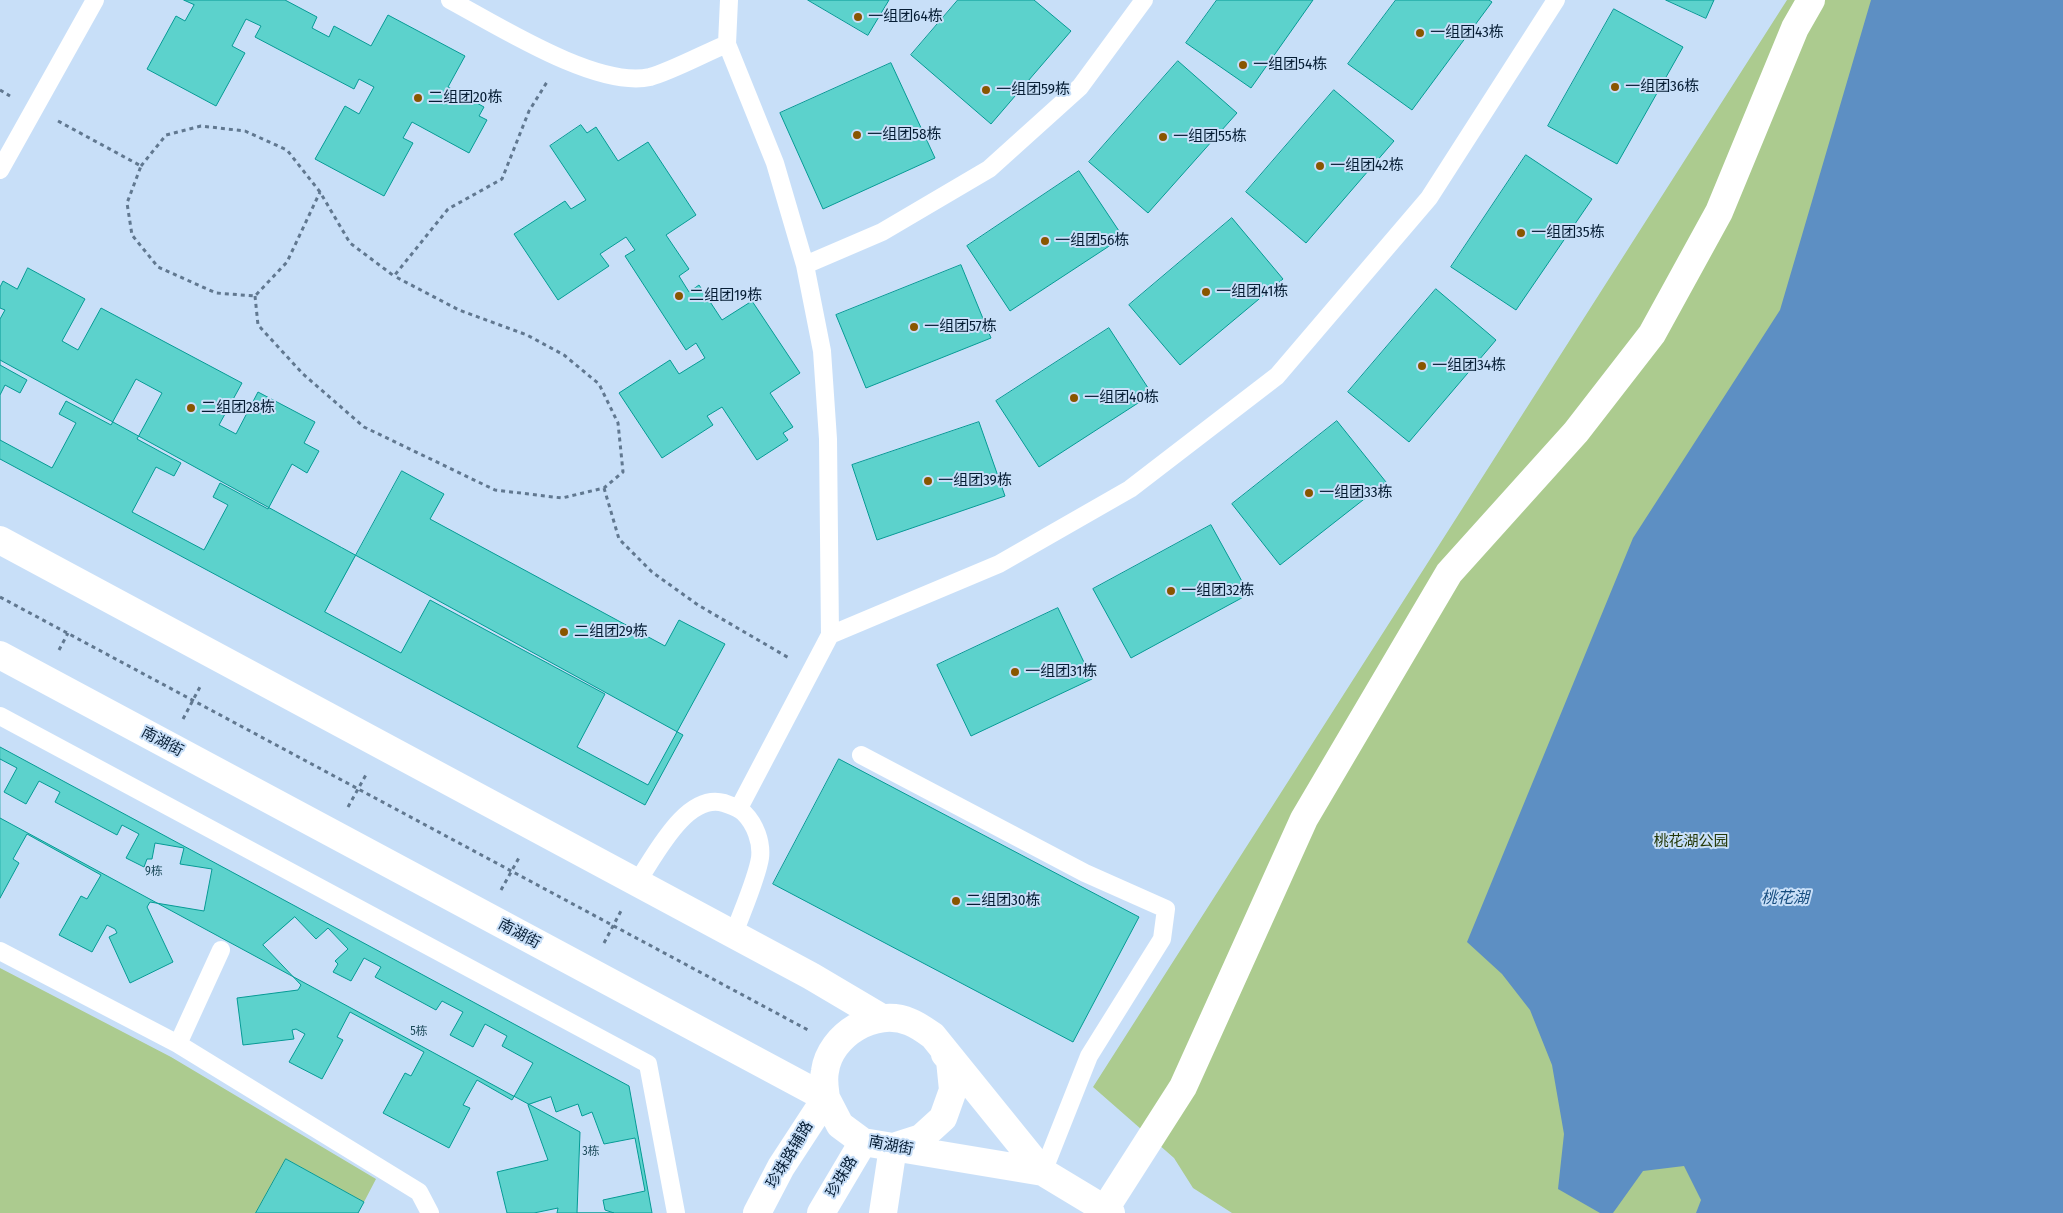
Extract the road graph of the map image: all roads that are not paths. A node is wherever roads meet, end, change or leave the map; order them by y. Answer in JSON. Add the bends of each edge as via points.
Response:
{"nodes":[{"id":1,"x":95,"y":0,"type":"edge"},
{"id":2,"x":450,"y":0,"type":"edge"},
{"id":3,"x":729,"y":0,"type":"edge"},
{"id":4,"x":1144,"y":0,"type":"edge"},
{"id":5,"x":1556,"y":0,"type":"edge"},
{"id":6,"x":1811,"y":0,"type":"edge"},
{"id":7,"x":728,"y":44,"type":"junction"},
{"id":8,"x":0,"y":170,"type":"edge"},
{"id":9,"x":805,"y":266,"type":"junction"},
{"id":10,"x":0,"y":540,"type":"edge"},
{"id":11,"x":830,"y":635,"type":"junction"},
{"id":12,"x":0,"y":655,"type":"edge"},
{"id":13,"x":0,"y":716,"type":"edge"},
{"id":14,"x":861,"y":755,"type":"dead end"},
{"id":15,"x":739,"y":808,"type":"junction"},
{"id":16,"x":637,"y":882,"type":"junction"},
{"id":17,"x":734,"y":934,"type":"junction"},
{"id":18,"x":221,"y":950,"type":"dead end"},
{"id":19,"x":0,"y":951,"type":"edge"},
{"id":20,"x":882,"y":1018,"type":"junction"},
{"id":21,"x":933,"y":1036,"type":"junction"},
{"id":22,"x":178,"y":1044,"type":"junction"},
{"id":23,"x":826,"y":1098,"type":"junction"},
{"id":24,"x":864,"y":1142,"type":"junction"},
{"id":25,"x":893,"y":1147,"type":"junction"},
{"id":26,"x":1043,"y":1172,"type":"junction"},
{"id":27,"x":1108,"y":1211,"type":"edge"},
{"id":28,"x":430,"y":1213,"type":"edge"},
{"id":29,"x":676,"y":1213,"type":"edge"},
{"id":30,"x":757,"y":1213,"type":"edge"},
{"id":31,"x":821,"y":1213,"type":"edge"},
{"id":32,"x":883,"y":1213,"type":"edge"}],
"edges":[{"from":1,"to":8,"type":"lane"},
{"from":2,"to":7,"type":"lane","via":[[562,59],[615,77],[649,77]]},
{"from":3,"to":7,"type":"lane"},
{"from":4,"to":9,"type":"lane","via":[[1080,87],[989,170],[882,232]]},
{"from":5,"to":11,"type":"lane","via":[[1429,198],[1277,376],[1122,494],[999,564]]},
{"from":6,"to":27,"type":"street","via":[[1795,28],[1719,212],[1652,334],[1576,432],[1449,574],[1304,820],[1183,1086]]},
{"from":7,"to":9,"type":"lane","via":[[775,163]]},
{"from":9,"to":11,"type":"lane","via":[[822,351],[828,439]]},
{"from":10,"to":16,"type":"street"},
{"from":11,"to":15,"type":"lane"},
{"from":12,"to":23,"type":"street","name":"南湖街"},
{"from":13,"to":29,"type":"lane","via":[[648,1064]]},
{"from":14,"to":26,"type":"lane","via":[[1085,874],[1166,909],[1162,939],[1089,1056]]},
{"from":15,"to":16,"type":"lane","via":[[718,801],[697,805],[681,817]]},
{"from":15,"to":17,"type":"lane","via":[[750,820],[758,837],[760,858]]},
{"from":16,"to":17,"type":"street"},
{"from":17,"to":20,"type":"street"},
{"from":18,"to":22,"type":"lane"},
{"from":19,"to":22,"type":"lane"},
{"from":20,"to":21,"type":"street","name":"南湖街","via":[[909,1021]]},
{"from":20,"to":23,"type":"street","via":[[856,1027],[835,1046],[825,1071]]},
{"from":21,"to":25,"type":"street","via":[[950,1060],[953,1090],[943,1118],[921,1138]]},
{"from":21,"to":26,"type":"street","name":"南湖街"},
{"from":22,"to":28,"type":"lane","via":[[419,1192]]},
{"from":23,"to":24,"type":"street","name":"南湖街","via":[[840,1125]]},
{"from":23,"to":30,"type":"street","name":"珍珠路辅路","via":[[781,1167]]},
{"from":24,"to":25,"type":"street","name":"南湖街"},
{"from":24,"to":31,"type":"street","name":"珍珠路"},
{"from":25,"to":26,"type":"street","name":"南湖街"},
{"from":25,"to":32,"type":"street"},
{"from":26,"to":27,"type":"street","name":"南湖街"}]}
